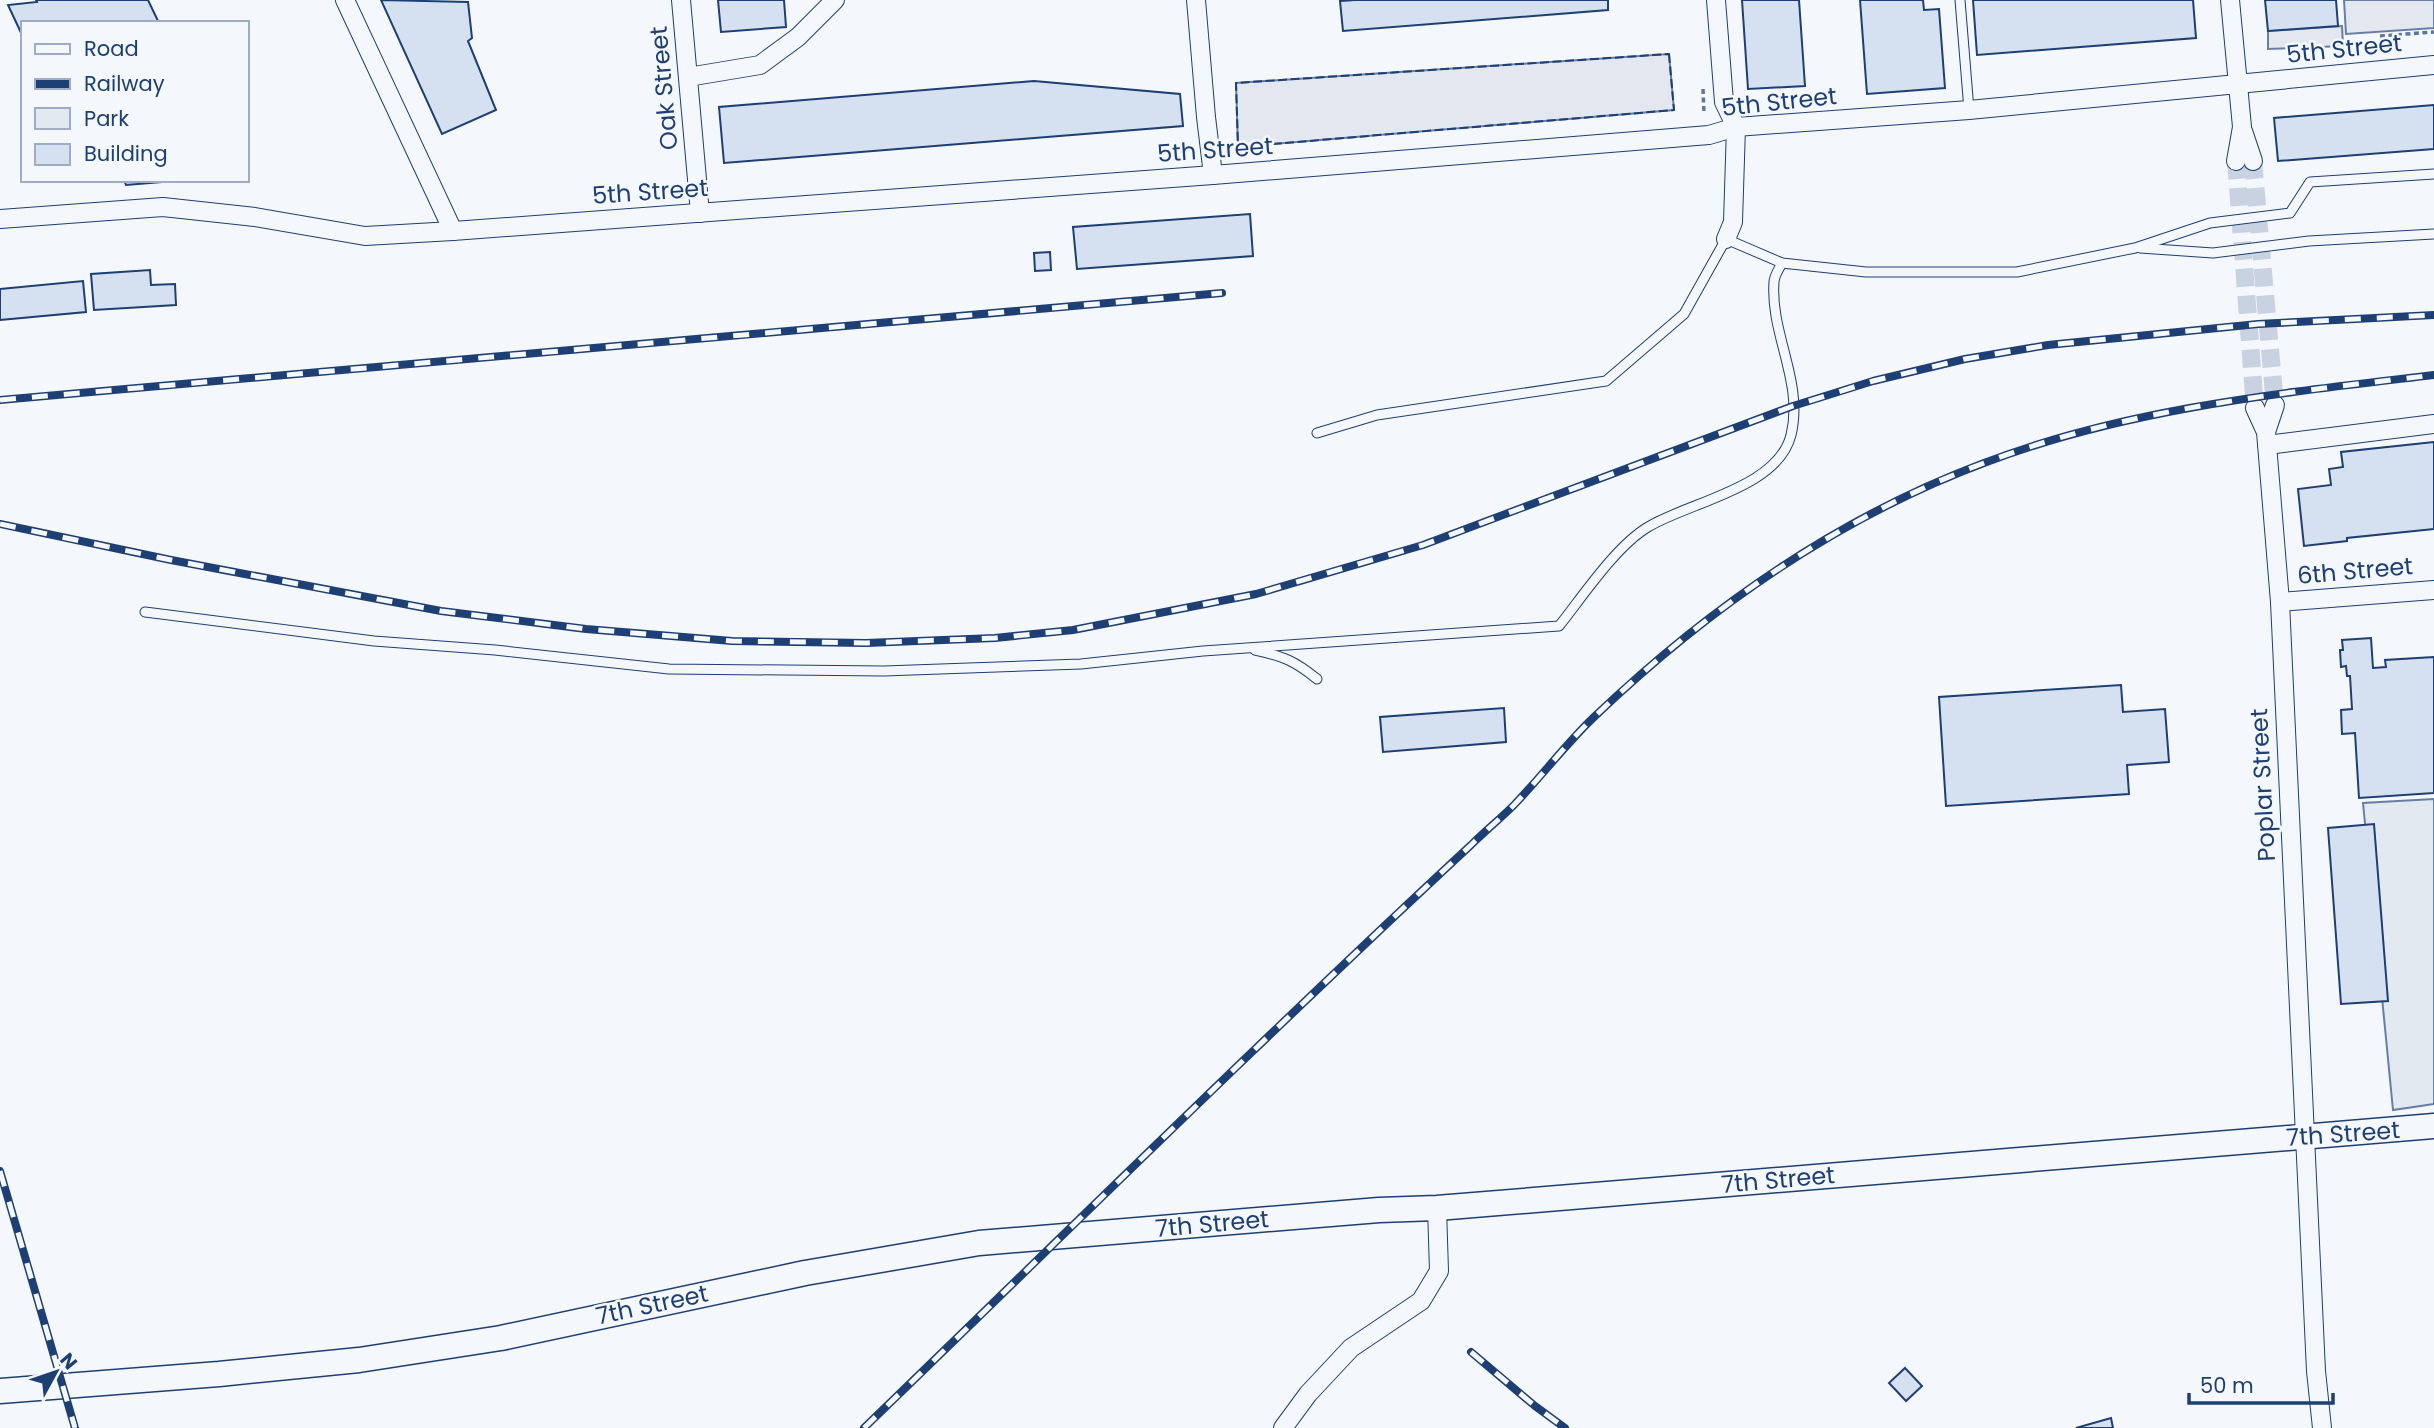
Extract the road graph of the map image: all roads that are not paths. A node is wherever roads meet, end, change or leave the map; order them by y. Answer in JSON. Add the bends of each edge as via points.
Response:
{"nodes":[{"id":1,"x":345,"y":0,"type":"edge"},
{"id":2,"x":681,"y":0,"type":"edge"},
{"id":3,"x":835,"y":0,"type":"edge"},
{"id":4,"x":1196,"y":0,"type":"edge"},
{"id":5,"x":1716,"y":0,"type":"edge"},
{"id":6,"x":1960,"y":0,"type":"edge"},
{"id":7,"x":2230,"y":0,"type":"edge"},
{"id":8,"x":2434,"y":65,"type":"edge"},
{"id":9,"x":688,"y":77,"type":"junction"},
{"id":10,"x":2237,"y":84,"type":"junction"},
{"id":11,"x":1969,"y":110,"type":"junction"},
{"id":12,"x":1736,"y":127,"type":"junction"},
{"id":13,"x":2244,"y":161,"type":"tunnel mouth"},
{"id":14,"x":2434,"y":174,"type":"edge"},
{"id":15,"x":1213,"y":175,"type":"junction"},
{"id":16,"x":2,"y":213,"type":"edge"},
{"id":17,"x":700,"y":213,"type":"junction"},
{"id":18,"x":453,"y":231,"type":"junction"},
{"id":19,"x":2434,"y":234,"type":"edge"},
{"id":20,"x":1726,"y":239,"type":"junction"},
{"id":21,"x":2135,"y":248,"type":"junction"},
{"id":22,"x":1782,"y":263,"type":"junction"},
{"id":23,"x":2275,"y":405,"type":"tunnel mouth"},
{"id":24,"x":2255,"y":408,"type":"tunnel mouth"},
{"id":25,"x":2434,"y":424,"type":"edge"},
{"id":26,"x":1317,"y":433,"type":"dead end"},
{"id":27,"x":2266,"y":438,"type":"junction"},
{"id":28,"x":2434,"y":590,"type":"edge"},
{"id":29,"x":2280,"y":602,"type":"junction"},
{"id":30,"x":145,"y":612,"type":"dead end"},
{"id":31,"x":1243,"y":648,"type":"junction"},
{"id":32,"x":1317,"y":678,"type":"dead end"},
{"id":33,"x":2434,"y":1126,"type":"edge"},
{"id":34,"x":2305,"y":1136,"type":"junction"},
{"id":35,"x":1437,"y":1208,"type":"junction"},
{"id":36,"x":0,"y":1391,"type":"edge"},
{"id":37,"x":1283,"y":1428,"type":"edge"},
{"id":38,"x":2322,"y":1428,"type":"edge"}],
"edges":[{"from":1,"to":18,"type":"street"},
{"from":2,"to":9,"type":"street","name":"Oak Street"},
{"from":3,"to":9,"type":"street","via":[[798,37],[760,65]]},
{"from":4,"to":15,"type":"street"},
{"from":5,"to":12,"type":"street","via":[[1724,102]]},
{"from":6,"to":11,"type":"lane"},
{"from":7,"to":10,"type":"street"},
{"from":8,"to":10,"type":"street","name":"5th Street"},
{"from":9,"to":17,"type":"street","name":"Oak Street"},
{"from":10,"to":11,"type":"street","name":"5th Street"},
{"from":10,"to":13,"type":"street"},
{"from":11,"to":12,"type":"street","name":"5th Street"},
{"from":12,"to":15,"type":"street","name":"5th Street","via":[[1709,135]]},
{"from":12,"to":20,"type":"street","via":[[1733,222]]},
{"from":14,"to":21,"type":"lane","via":[[2309,182],[2290,213],[2210,223]]},
{"from":15,"to":17,"type":"street","name":"5th Street"},
{"from":16,"to":18,"type":"street","name":"5th Street","via":[[163,207],[365,236]]},
{"from":17,"to":18,"type":"street","name":"5th Street"},
{"from":19,"to":21,"type":"lane","via":[[2309,241],[2213,253]]},
{"from":20,"to":22,"type":"lane"},
{"from":20,"to":26,"type":"lane","via":[[1684,314],[1606,381],[1377,415]]},
{"from":21,"to":22,"type":"lane","via":[[2017,272],[1866,272]]},
{"from":22,"to":31,"type":"lane","via":[[1774,280],[1793,406],[1791,436],[1779,457],[1758,478],[1647,528],[1619,553],[1559,626]]},
{"from":23,"to":27,"type":"street","name":"Poplar Street"},
{"from":24,"to":27,"type":"street","name":"Poplar Street"},
{"from":25,"to":27,"type":"street"},
{"from":27,"to":29,"type":"street","name":"Poplar Street"},
{"from":28,"to":29,"type":"street","name":"6th Street"},
{"from":29,"to":34,"type":"street","name":"Poplar Street"},
{"from":30,"to":31,"type":"lane","via":[[374,641],[669,669],[884,671],[1081,664]]},
{"from":31,"to":32,"type":"lane","via":[[1279,655]]},
{"from":33,"to":34,"type":"street","name":"7th Street"},
{"from":34,"to":35,"type":"street","name":"7th Street"},
{"from":34,"to":38,"type":"street","name":"Poplar Street"},
{"from":35,"to":36,"type":"street","name":"7th Street","via":[[979,1243],[806,1273],[501,1338],[359,1360]]},
{"from":35,"to":37,"type":"street","via":[[1438,1270],[1421,1301],[1350,1348]]}]}
